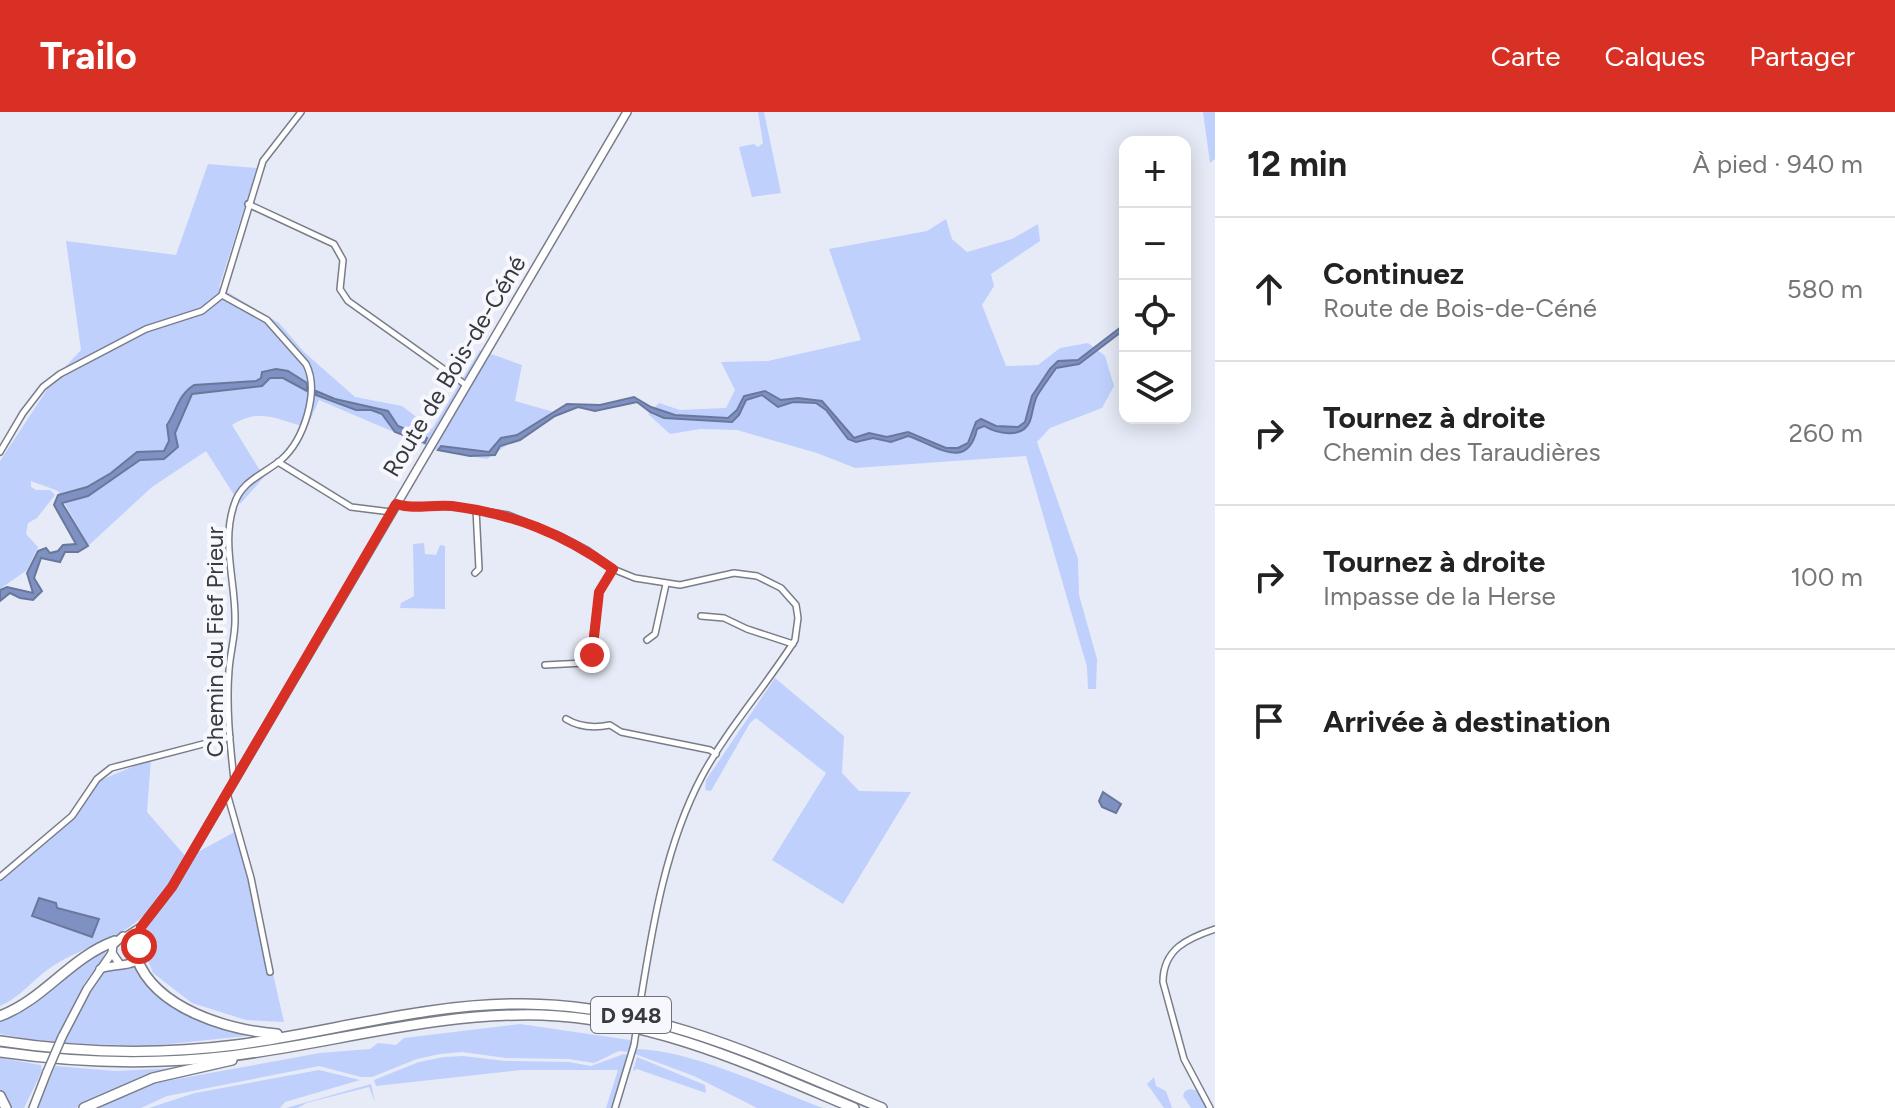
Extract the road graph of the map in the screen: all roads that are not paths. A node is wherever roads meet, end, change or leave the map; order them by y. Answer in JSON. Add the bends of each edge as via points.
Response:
{"nodes":[{"id":1,"x":301,"y":112,"type":"edge"},
{"id":2,"x":627,"y":112,"type":"edge"},
{"id":3,"x":248,"y":204,"type":"junction"},
{"id":4,"x":222,"y":295,"type":"junction"},
{"id":5,"x":466,"y":385,"type":"junction"},
{"id":6,"x":0,"y":452,"type":"edge"},
{"id":7,"x":278,"y":462,"type":"junction"},
{"id":8,"x":394,"y":508,"type":"junction"},
{"id":9,"x":476,"y":509,"type":"junction"},
{"id":10,"x":613,"y":569,"type":"junction"},
{"id":11,"x":475,"y":573,"type":"dead end"},
{"id":12,"x":666,"y":584,"type":"junction"},
{"id":13,"x":701,"y":616,"type":"dead end"},
{"id":14,"x":647,"y":640,"type":"dead end"},
{"id":15,"x":793,"y":644,"type":"junction"},
{"id":16,"x":545,"y":665,"type":"dead end"},
{"id":17,"x":566,"y":719,"type":"dead end"},
{"id":18,"x":230,"y":737,"type":"junction"},
{"id":19,"x":716,"y":754,"type":"junction"},
{"id":20,"x":234,"y":780,"type":"junction"},
{"id":21,"x":226,"y":792,"type":"junction"},
{"id":22,"x":0,"y":877,"type":"edge"},
{"id":23,"x":141,"y":927,"type":"junction"},
{"id":24,"x":1215,"y":929,"type":"edge"},
{"id":25,"x":127,"y":936,"type":"junction"},
{"id":26,"x":115,"y":941,"type":"junction"},
{"id":27,"x":137,"y":942,"type":"junction"},
{"id":28,"x":112,"y":953,"type":"junction"},
{"id":29,"x":137,"y":959,"type":"junction"},
{"id":30,"x":119,"y":963,"type":"junction"},
{"id":31,"x":100,"y":969,"type":"junction"},
{"id":32,"x":270,"y":972,"type":"dead end"},
{"id":33,"x":0,"y":1016,"type":"edge"},
{"id":34,"x":292,"y":1036,"type":"junction"},
{"id":35,"x":0,"y":1041,"type":"edge"},
{"id":36,"x":279,"y":1049,"type":"junction"},
{"id":37,"x":0,"y":1052,"type":"edge"},
{"id":38,"x":0,"y":1096,"type":"edge"},
{"id":39,"x":31,"y":1107,"type":"edge"},
{"id":40,"x":6,"y":1108,"type":"edge"},
{"id":41,"x":84,"y":1108,"type":"edge"},
{"id":42,"x":615,"y":1108,"type":"edge"},
{"id":43,"x":854,"y":1108,"type":"edge"},
{"id":44,"x":882,"y":1108,"type":"edge"},
{"id":45,"x":1210,"y":1108,"type":"edge"}],
"edges":[{"from":1,"to":3,"type":"street","via":[[263,161]]},
{"from":2,"to":5,"type":"street","name":"Route de Bois-de-Céné"},
{"from":3,"to":4,"type":"street"},
{"from":3,"to":5,"type":"street","via":[[334,244],[343,260],[340,289],[348,301]]},
{"from":4,"to":6,"type":"street","via":[[202,311],[146,329],[60,374],[23,413]]},
{"from":4,"to":7,"type":"street","name":"Chemin du Fief Prieur","via":[[267,320],[310,372],[311,390],[298,438]]},
{"from":5,"to":8,"type":"street","name":"Route de Bois-de-Céné"},
{"from":7,"to":8,"type":"street","via":[[351,507]]},
{"from":7,"to":18,"type":"street","name":"Chemin du Fief Prieur","via":[[251,480],[233,506]]},
{"from":8,"to":9,"type":"street"},
{"from":8,"to":20,"type":"street","name":"Route de Bois-de-Céné"},
{"from":9,"to":10,"type":"street","via":[[508,515],[562,537]]},
{"from":9,"to":11,"type":"street"},
{"from":10,"to":12,"type":"street"},
{"from":10,"to":16,"type":"street","via":[[599,592],[590,660]]},
{"from":12,"to":14,"type":"street","via":[[655,634]]},
{"from":12,"to":15,"type":"street","via":[[742,572],[767,580],[796,605]]},
{"from":13,"to":15,"type":"street","via":[[724,618]]},
{"from":15,"to":19,"type":"street"},
{"from":17,"to":19,"type":"street","via":[[574,725],[610,725]]},
{"from":18,"to":20,"type":"street","name":"Chemin du Fief Prieur"},
{"from":18,"to":22,"type":"street","via":[[111,768],[72,816]]},
{"from":19,"to":42,"type":"street","bridge":true,"via":[[698,785],[663,880],[634,1045]]},
{"from":20,"to":21,"type":"street","name":"Route de Bois-de-Céné"},
{"from":21,"to":23,"type":"street","name":"Route de Bois-de-Céné","via":[[172,887]]},
{"from":21,"to":32,"type":"street"},
{"from":23,"to":25,"type":"street"},
{"from":23,"to":27,"type":"street"},
{"from":24,"to":45,"type":"street","via":[[1178,945],[1163,971],[1184,1059]]},
{"from":25,"to":26,"type":"street"},
{"from":25,"to":27,"type":"street"},
{"from":26,"to":28,"type":"street"},
{"from":26,"to":33,"type":"highway","via":[[87,953],[32,1000]]},
{"from":27,"to":29,"type":"street"},
{"from":28,"to":30,"type":"street"},
{"from":28,"to":31,"type":"street"},
{"from":29,"to":30,"type":"street"},
{"from":29,"to":34,"type":"highway","via":[[146,977],[174,1002],[232,1028]]},
{"from":30,"to":31,"type":"street"},
{"from":31,"to":39,"type":"street","bridge":true,"via":[[82,996]]},
{"from":34,"to":35,"type":"highway","number":"D 948","via":[[146,1052]]},
{"from":34,"to":44,"type":"highway","number":"D 948","via":[[474,1006],[581,1007],[695,1032]]},
{"from":36,"to":37,"type":"highway","number":"D 948","via":[[130,1063]]},
{"from":36,"to":41,"type":"highway","via":[[153,1078]]},
{"from":36,"to":43,"type":"highway","number":"D 948","via":[[477,1017],[577,1017],[706,1047]]},
{"from":38,"to":40,"type":"highway"}]}
